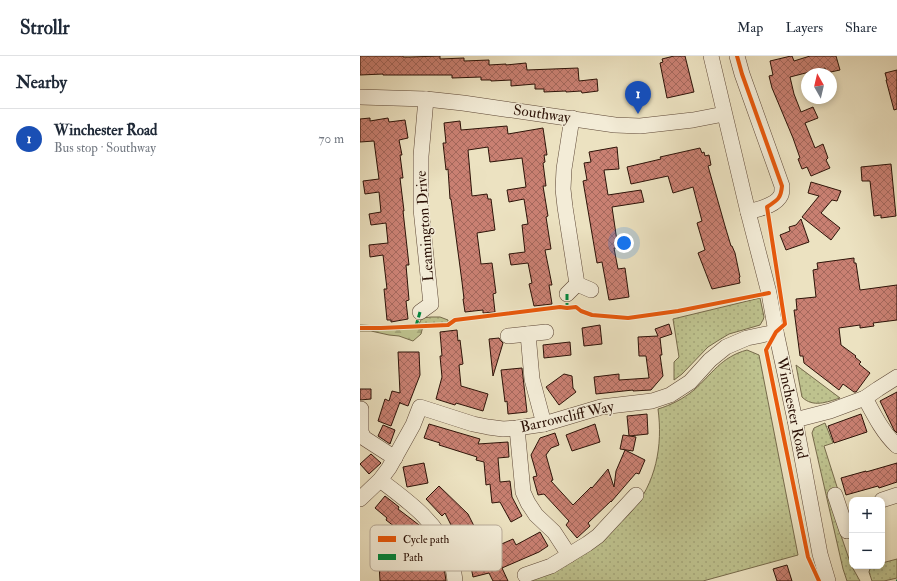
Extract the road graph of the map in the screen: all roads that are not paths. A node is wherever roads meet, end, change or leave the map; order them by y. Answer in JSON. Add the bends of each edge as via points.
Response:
{"nodes":[{"id":1,"x":711,"y":56,"type":"edge"},
{"id":2,"x":737,"y":56,"type":"edge"},
{"id":3,"x":360,"y":97,"type":"edge"},
{"id":4,"x":426,"y":99,"type":"junction"},
{"id":5,"x":724,"y":114,"type":"junction"},
{"id":6,"x":572,"y":118,"type":"junction"},
{"id":7,"x":748,"y":212,"type":"junction"},
{"id":8,"x":591,"y":290,"type":"dead end"},
{"id":9,"x":432,"y":308,"type":"dead end"},
{"id":10,"x":546,"y":332,"type":"dead end"},
{"id":11,"x":776,"y":332,"type":"junction"},
{"id":12,"x":528,"y":334,"type":"junction"},
{"id":13,"x":508,"y":336,"type":"dead end"},
{"id":14,"x":897,"y":377,"type":"edge"},
{"id":15,"x":865,"y":398,"type":"junction"},
{"id":16,"x":361,"y":409,"type":"dead end"},
{"id":17,"x":795,"y":420,"type":"junction"},
{"id":18,"x":544,"y":424,"type":"junction"},
{"id":19,"x":517,"y":428,"type":"junction"},
{"id":20,"x":897,"y":446,"type":"edge"},
{"id":21,"x":395,"y":458,"type":"junction"},
{"id":22,"x":380,"y":480,"type":"junction"},
{"id":23,"x":636,"y":495,"type":"dead end"},
{"id":24,"x":835,"y":495,"type":"dead end"},
{"id":25,"x":897,"y":495,"type":"edge"},
{"id":26,"x":360,"y":499,"type":"edge"},
{"id":27,"x":885,"y":499,"type":"edge"},
{"id":28,"x":847,"y":512,"type":"edge"},
{"id":29,"x":432,"y":525,"type":"edge"},
{"id":30,"x":847,"y":531,"type":"dead end"},
{"id":31,"x":569,"y":555,"type":"junction"},
{"id":32,"x":453,"y":571,"type":"edge"},
{"id":33,"x":525,"y":575,"type":"dead end"},
{"id":34,"x":455,"y":581,"type":"edge"},
{"id":35,"x":828,"y":581,"type":"edge"}],
"edges":[{"from":1,"to":5,"type":"street","name":"Winchester Road"},
{"from":2,"to":7,"type":"street","via":[[782,186],[781,195],[776,201],[767,207]]},
{"from":3,"to":4,"type":"street","name":"Southway"},
{"from":4,"to":6,"type":"street","name":"Southway"},
{"from":4,"to":9,"type":"street","name":"Leamington Drive","via":[[421,209]]},
{"from":5,"to":6,"type":"street","name":"Southway","via":[[640,126]]},
{"from":5,"to":7,"type":"street","name":"Winchester Road"},
{"from":6,"to":8,"type":"street","via":[[563,189],[572,289]]},
{"from":7,"to":11,"type":"street","name":"Winchester Road","via":[[769,293]]},
{"from":10,"to":12,"type":"street"},
{"from":11,"to":17,"type":"street","name":"Winchester Road"},
{"from":11,"to":18,"type":"street","name":"Barrowcliff Way","via":[[747,338],[726,347],[690,382],[670,395],[652,401],[600,407]]},
{"from":12,"to":13,"type":"street"},
{"from":12,"to":18,"type":"street","via":[[532,379]]},
{"from":14,"to":15,"type":"street"},
{"from":15,"to":17,"type":"street","via":[[830,412]]},
{"from":15,"to":20,"type":"street"},
{"from":16,"to":21,"type":"street","via":[[361,432],[364,438]]},
{"from":17,"to":35,"type":"street","name":"Winchester Road","via":[[820,554]]},
{"from":18,"to":19,"type":"street","name":"Barrowcliff Way"},
{"from":19,"to":21,"type":"street","name":"Barrowcliff Way","via":[[488,427],[420,407]]},
{"from":19,"to":31,"type":"street","via":[[523,492],[536,515],[554,532]]},
{"from":21,"to":22,"type":"street","name":"Barrowcliff Way"},
{"from":22,"to":26,"type":"street","name":"Barrowcliff Way"},
{"from":22,"to":29,"type":"street","via":[[402,496]]},
{"from":23,"to":31,"type":"street","via":[[598,536]]},
{"from":24,"to":28,"type":"street"},
{"from":25,"to":27,"type":"street"},
{"from":28,"to":30,"type":"street"},
{"from":31,"to":33,"type":"street","via":[[550,566]]},
{"from":32,"to":34,"type":"street"}]}
